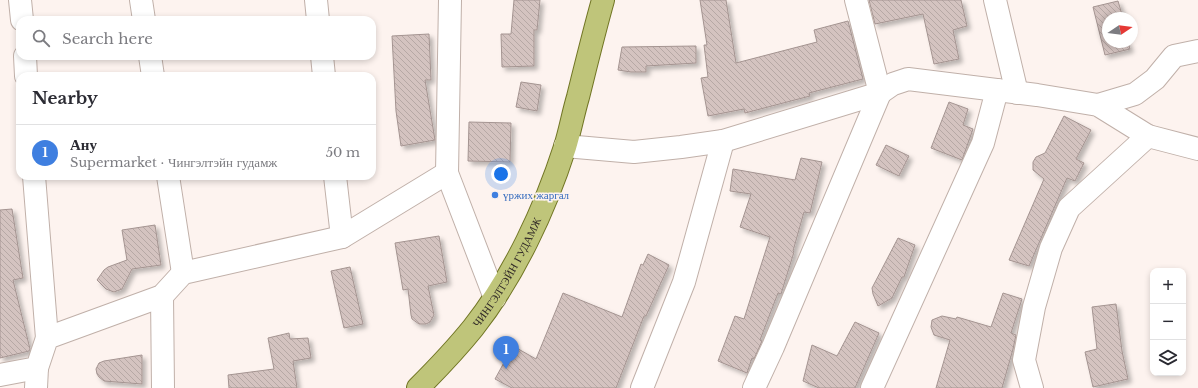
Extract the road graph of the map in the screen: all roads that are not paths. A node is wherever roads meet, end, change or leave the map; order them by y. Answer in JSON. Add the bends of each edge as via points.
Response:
{"nodes":[{"id":1,"x":20,"y":0,"type":"edge"},
{"id":2,"x":141,"y":0,"type":"edge"},
{"id":3,"x":316,"y":0,"type":"edge"},
{"id":4,"x":450,"y":0,"type":"edge"},
{"id":5,"x":603,"y":0,"type":"edge"},
{"id":6,"x":856,"y":0,"type":"edge"},
{"id":7,"x":995,"y":0,"type":"edge"},
{"id":8,"x":22,"y":16,"type":"edge"},
{"id":9,"x":143,"y":16,"type":"edge"},
{"id":10,"x":318,"y":16,"type":"edge"},
{"id":11,"x":1198,"y":51,"type":"edge"},
{"id":12,"x":25,"y":60,"type":"edge"},
{"id":13,"x":151,"y":60,"type":"edge"},
{"id":14,"x":322,"y":60,"type":"edge"},
{"id":15,"x":26,"y":72,"type":"edge"},
{"id":16,"x":152,"y":72,"type":"edge"},
{"id":17,"x":324,"y":72,"type":"edge"},
{"id":18,"x":1007,"y":92,"type":"junction"},
{"id":19,"x":880,"y":93,"type":"junction"},
{"id":20,"x":1098,"y":105,"type":"junction"},
{"id":21,"x":1148,"y":136,"type":"junction"},
{"id":22,"x":724,"y":142,"type":"junction"},
{"id":23,"x":565,"y":146,"type":"junction"},
{"id":24,"x":1198,"y":149,"type":"edge"},
{"id":25,"x":447,"y":172,"type":"junction"},
{"id":26,"x":34,"y":180,"type":"edge"},
{"id":27,"x":169,"y":180,"type":"edge"},
{"id":28,"x":335,"y":180,"type":"edge"},
{"id":29,"x":342,"y":237,"type":"junction"},
{"id":30,"x":183,"y":273,"type":"junction"},
{"id":31,"x":162,"y":296,"type":"junction"},
{"id":32,"x":495,"y":298,"type":"junction"},
{"id":33,"x":46,"y":338,"type":"junction"},
{"id":34,"x":0,"y":375,"type":"edge"},
{"id":35,"x":37,"y":378,"type":"edge"},
{"id":36,"x":163,"y":388,"type":"edge"},
{"id":37,"x":418,"y":388,"type":"edge"},
{"id":38,"x":642,"y":388,"type":"edge"},
{"id":39,"x":754,"y":388,"type":"edge"},
{"id":40,"x":872,"y":388,"type":"edge"},
{"id":41,"x":1032,"y":388,"type":"edge"}],
"edges":[{"from":1,"to":8,"type":"street"},
{"from":2,"to":9,"type":"street"},
{"from":3,"to":10,"type":"street"},
{"from":4,"to":25,"type":"street"},
{"from":5,"to":23,"type":"main road","name":"ЧИНГЭЛТЭЙН ГУДАМЖ"},
{"from":6,"to":19,"type":"street"},
{"from":7,"to":18,"type":"street"},
{"from":11,"to":20,"type":"street","via":[[1174,56],[1155,79],[1135,94]]},
{"from":12,"to":15,"type":"street"},
{"from":13,"to":16,"type":"street"},
{"from":14,"to":17,"type":"street"},
{"from":18,"to":19,"type":"street","via":[[908,79],[893,84]]},
{"from":18,"to":20,"type":"street"},
{"from":18,"to":40,"type":"street"},
{"from":19,"to":22,"type":"street"},
{"from":19,"to":39,"type":"street"},
{"from":20,"to":21,"type":"street"},
{"from":21,"to":24,"type":"street"},
{"from":21,"to":41,"type":"street","via":[[1069,208],[1051,248],[1034,307],[1024,360]]},
{"from":22,"to":23,"type":"street","via":[[634,152]]},
{"from":22,"to":38,"type":"street","via":[[684,282]]},
{"from":23,"to":32,"type":"main road","name":"ЧИНГЭЛТЭЙН ГУДАМЖ","via":[[536,221]]},
{"from":25,"to":29,"type":"street"},
{"from":25,"to":32,"type":"street"},
{"from":26,"to":33,"type":"street"},
{"from":27,"to":30,"type":"street"},
{"from":28,"to":29,"type":"street"},
{"from":29,"to":30,"type":"street"},
{"from":30,"to":31,"type":"street"},
{"from":31,"to":33,"type":"street"},
{"from":31,"to":36,"type":"street"},
{"from":32,"to":37,"type":"main road","name":"ЧИНГЭЛТЭЙН ГУДАМЖ","via":[[454,351]]},
{"from":33,"to":35,"type":"street"},
{"from":34,"to":35,"type":"street"}]}
